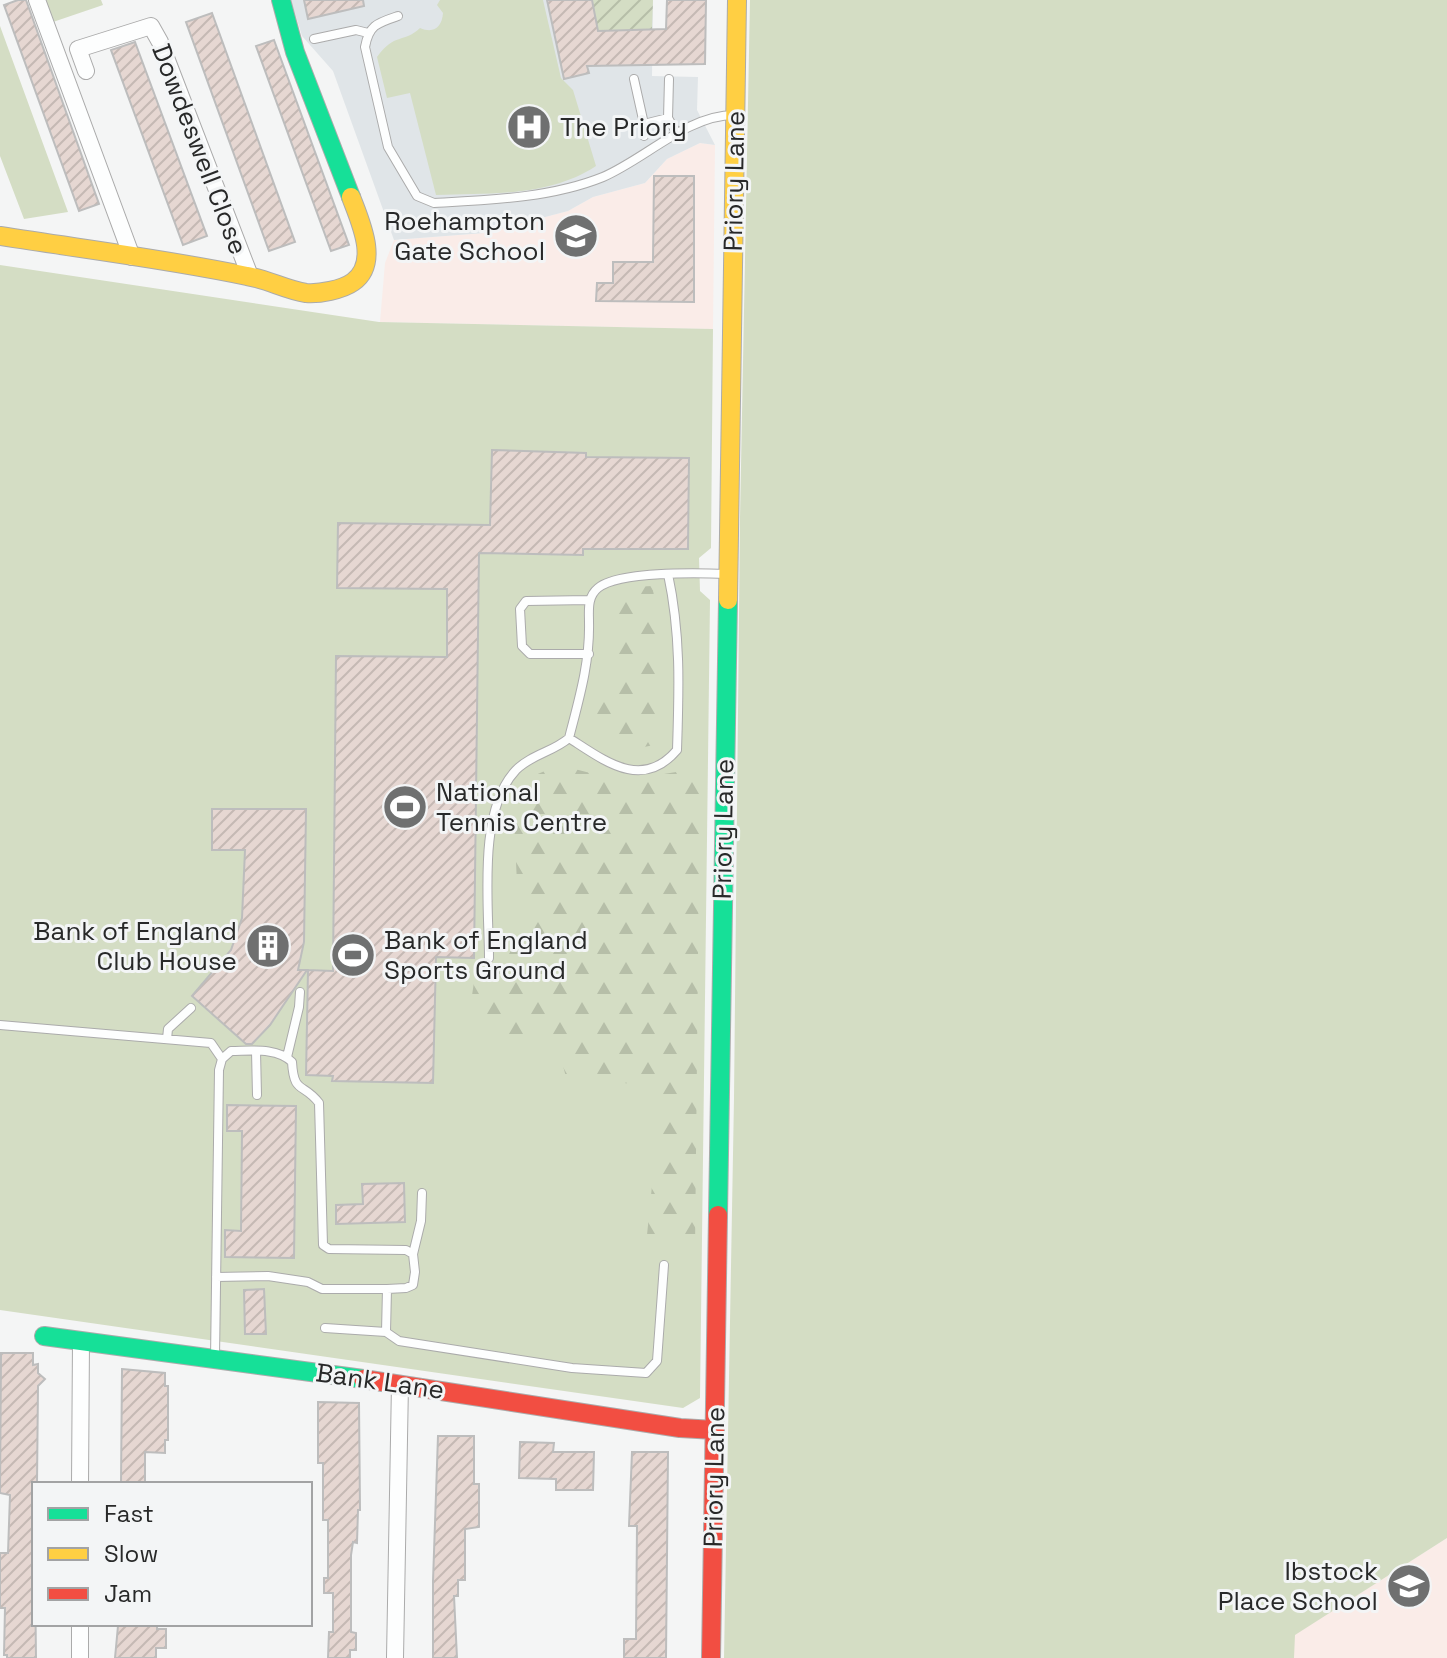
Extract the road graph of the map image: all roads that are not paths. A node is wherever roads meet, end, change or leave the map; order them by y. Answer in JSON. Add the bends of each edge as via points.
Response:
{"nodes":[{"id":1,"x":37,"y":0,"type":"edge"},
{"id":2,"x":281,"y":0,"type":"edge"},
{"id":3,"x":737,"y":0,"type":"edge"},
{"id":4,"x":398,"y":16,"type":"dead end"},
{"id":5,"x":368,"y":33,"type":"junction"},
{"id":6,"x":314,"y":39,"type":"dead end"},
{"id":7,"x":86,"y":71,"type":"dead end"},
{"id":8,"x":634,"y":79,"type":"dead end"},
{"id":9,"x":669,"y":79,"type":"dead end"},
{"id":10,"x":735,"y":115,"type":"junction"},
{"id":11,"x":668,"y":118,"type":"junction"},
{"id":12,"x":644,"y":124,"type":"junction"},
{"id":13,"x":678,"y":135,"type":"junction"},
{"id":14,"x":644,"y":136,"type":"dead end"},
{"id":15,"x":0,"y":236,"type":"edge"},
{"id":16,"x":132,"y":257,"type":"junction"},
{"id":17,"x":250,"y":276,"type":"junction"},
{"id":18,"x":668,"y":574,"type":"junction"},
{"id":19,"x":727,"y":574,"type":"junction"},
{"id":20,"x":589,"y":600,"type":"junction"},
{"id":21,"x":589,"y":654,"type":"junction"},
{"id":22,"x":569,"y":738,"type":"junction"},
{"id":23,"x":489,"y":958,"type":"dead end"},
{"id":24,"x":300,"y":992,"type":"dead end"},
{"id":25,"x":191,"y":1008,"type":"dead end"},
{"id":26,"x":0,"y":1025,"type":"edge"},
{"id":27,"x":167,"y":1039,"type":"junction"},
{"id":28,"x":256,"y":1051,"type":"junction"},
{"id":29,"x":287,"y":1057,"type":"junction"},
{"id":30,"x":222,"y":1059,"type":"junction"},
{"id":31,"x":257,"y":1095,"type":"dead end"},
{"id":32,"x":422,"y":1193,"type":"dead end"},
{"id":33,"x":413,"y":1254,"type":"junction"},
{"id":34,"x":664,"y":1265,"type":"dead end"},
{"id":35,"x":216,"y":1277,"type":"junction"},
{"id":36,"x":387,"y":1289,"type":"junction"},
{"id":37,"x":325,"y":1328,"type":"dead end"},
{"id":38,"x":386,"y":1332,"type":"junction"},
{"id":39,"x":44,"y":1336,"type":"dead end"},
{"id":40,"x":81,"y":1341,"type":"junction"},
{"id":41,"x":215,"y":1358,"type":"junction"},
{"id":42,"x":400,"y":1384,"type":"junction"},
{"id":43,"x":715,"y":1430,"type":"junction"},
{"id":44,"x":80,"y":1482,"type":"edge"},
{"id":45,"x":80,"y":1626,"type":"edge"},
{"id":46,"x":80,"y":1658,"type":"edge"},
{"id":47,"x":395,"y":1658,"type":"edge"},
{"id":48,"x":711,"y":1658,"type":"edge"}],
"edges":[{"from":1,"to":16,"type":"street"},
{"from":2,"to":17,"type":"street","name":"Dowdeswell Close","via":[[367,250],[354,282],[335,290],[307,293]]},
{"from":3,"to":10,"type":"street","name":"Priory Lane"},
{"from":4,"to":5,"type":"lane"},
{"from":5,"to":6,"type":"lane","via":[[356,30]]},
{"from":5,"to":13,"type":"lane","via":[[365,47],[388,147],[417,196],[434,203],[584,184]]},
{"from":7,"to":17,"type":"street","name":"Dowdeswell Close","via":[[78,49],[151,26]]},
{"from":8,"to":12,"type":"lane"},
{"from":9,"to":11,"type":"lane"},
{"from":10,"to":13,"type":"lane","via":[[711,117]]},
{"from":10,"to":19,"type":"street","name":"Priory Lane"},
{"from":11,"to":12,"type":"lane"},
{"from":11,"to":13,"type":"lane"},
{"from":12,"to":14,"type":"lane"},
{"from":15,"to":16,"type":"street","name":"Dowdeswell Close"},
{"from":16,"to":17,"type":"street","name":"Dowdeswell Close"},
{"from":18,"to":19,"type":"lane"},
{"from":18,"to":20,"type":"lane","via":[[615,581],[598,588]]},
{"from":18,"to":22,"type":"lane","via":[[680,652],[677,750],[667,762],[646,771],[626,770]]},
{"from":19,"to":43,"type":"street","name":"Priory Lane"},
{"from":20,"to":21,"type":"lane"},
{"from":20,"to":21,"type":"lane","via":[[526,601],[520,609],[522,646],[530,654]]},
{"from":21,"to":22,"type":"lane"},
{"from":22,"to":23,"type":"lane","via":[[524,763],[494,813]]},
{"from":24,"to":29,"type":"lane"},
{"from":25,"to":27,"type":"lane","via":[[168,1029]]},
{"from":26,"to":27,"type":"lane"},
{"from":27,"to":30,"type":"lane","via":[[211,1043]]},
{"from":28,"to":29,"type":"lane"},
{"from":28,"to":30,"type":"lane","via":[[231,1051]]},
{"from":28,"to":31,"type":"lane"},
{"from":29,"to":33,"type":"lane","via":[[297,1087],[319,1104],[323,1245]]},
{"from":30,"to":35,"type":"lane"},
{"from":32,"to":33,"type":"lane"},
{"from":33,"to":36,"type":"lane","via":[[413,1285]]},
{"from":34,"to":38,"type":"lane","via":[[657,1361],[646,1373],[556,1366],[399,1341]]},
{"from":35,"to":36,"type":"lane","via":[[268,1276],[322,1289]]},
{"from":35,"to":41,"type":"lane"},
{"from":36,"to":38,"type":"lane"},
{"from":37,"to":38,"type":"lane"},
{"from":39,"to":40,"type":"street","name":"Bank Lane"},
{"from":40,"to":41,"type":"street","name":"Bank Lane"},
{"from":40,"to":44,"type":"street"},
{"from":41,"to":42,"type":"street","name":"Bank Lane"},
{"from":42,"to":43,"type":"street","name":"Bank Lane"},
{"from":42,"to":47,"type":"street"},
{"from":43,"to":48,"type":"street","name":"Priory Lane"},
{"from":45,"to":46,"type":"street"}]}
